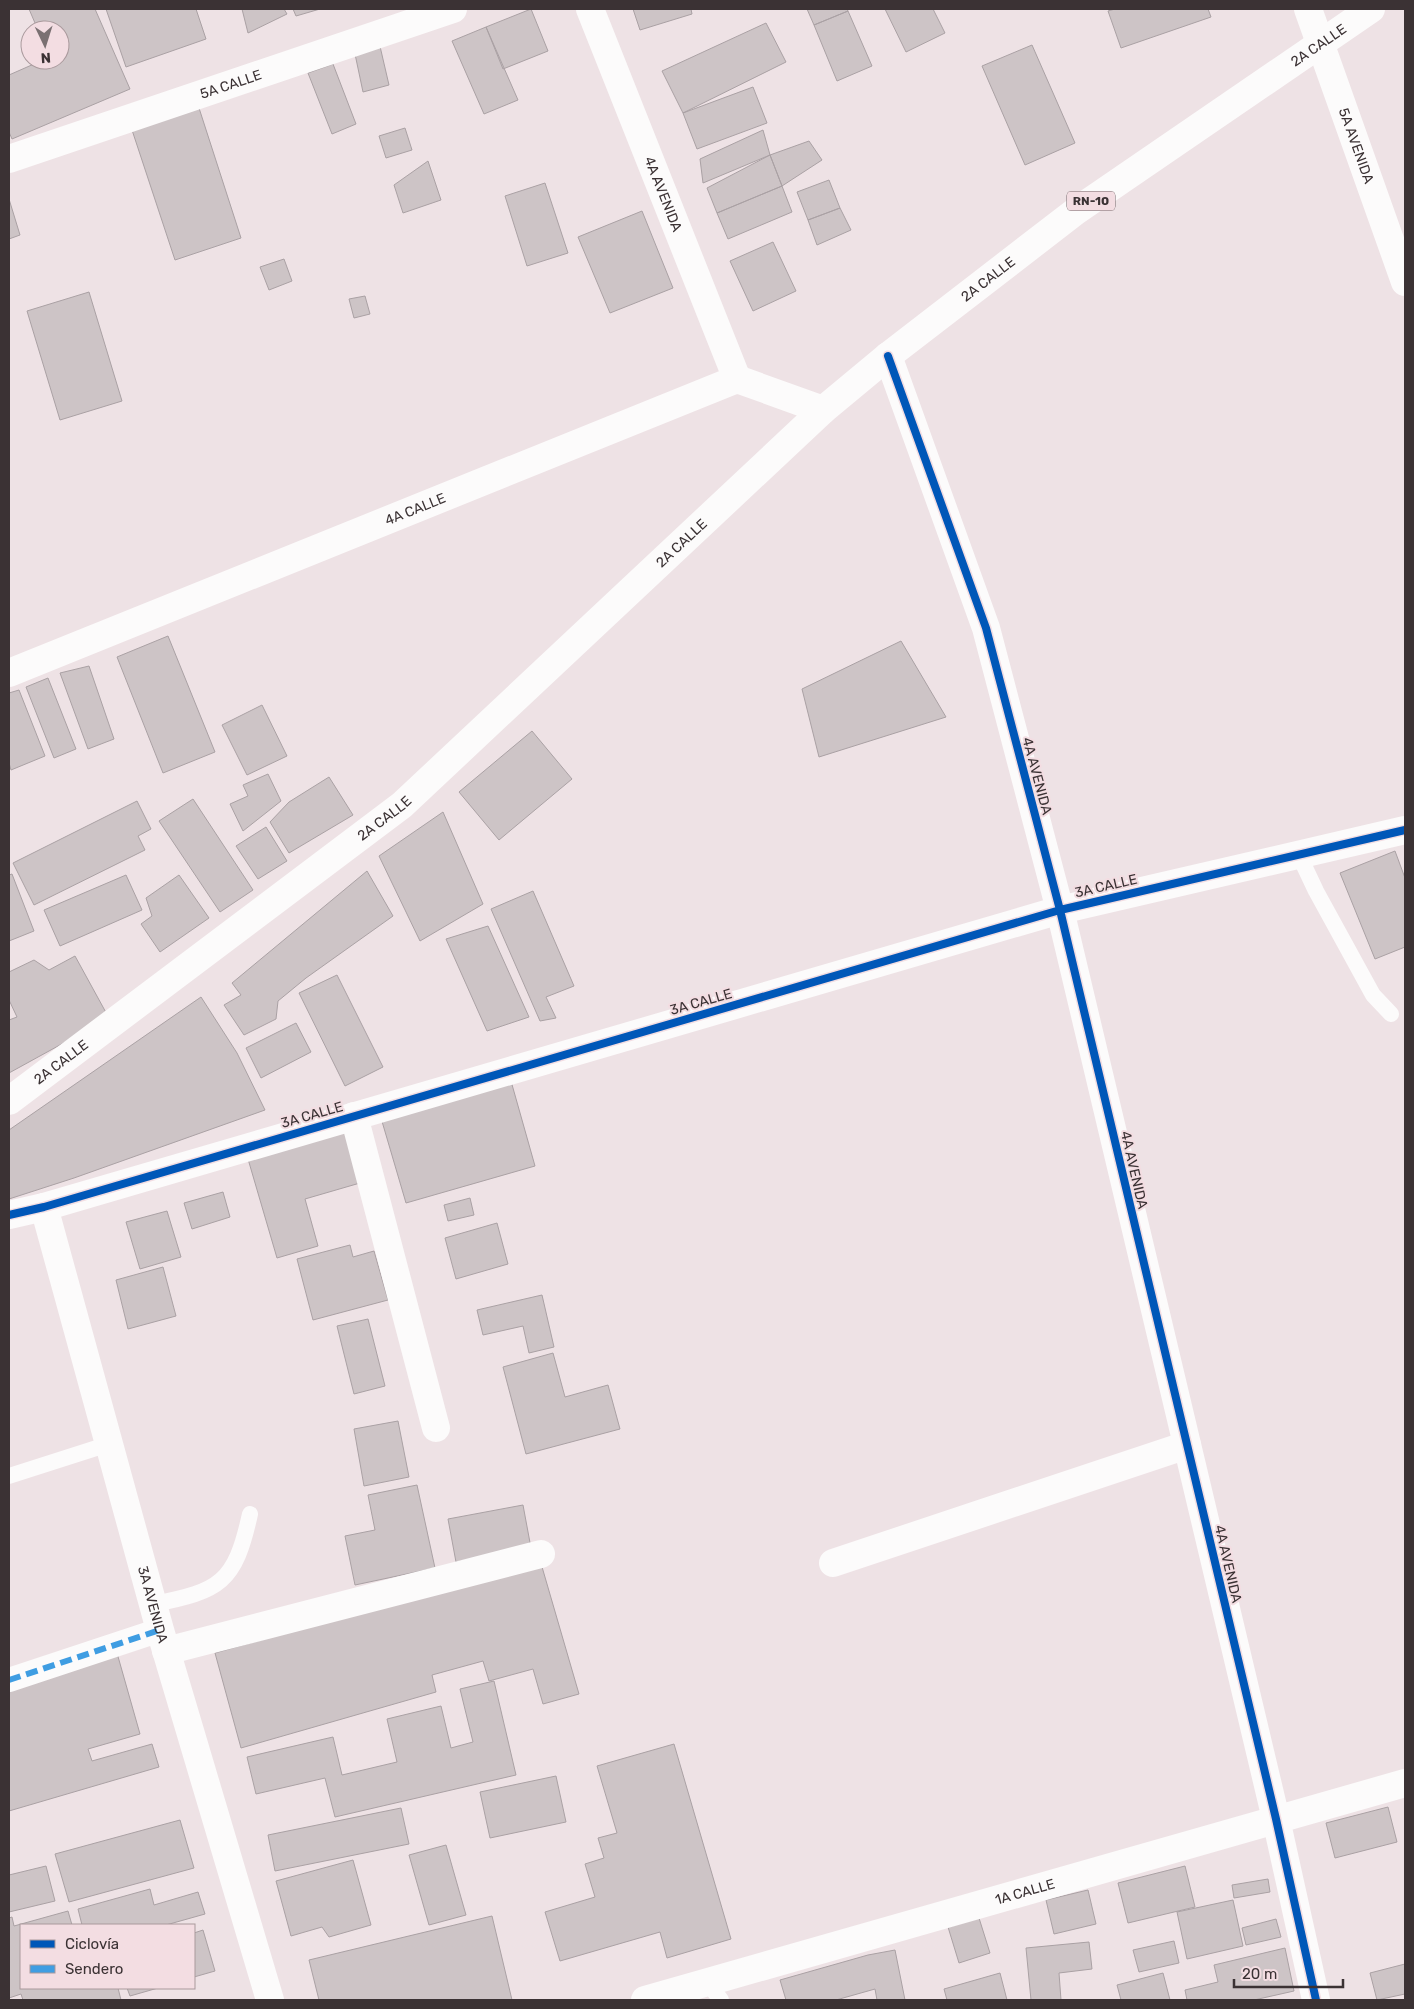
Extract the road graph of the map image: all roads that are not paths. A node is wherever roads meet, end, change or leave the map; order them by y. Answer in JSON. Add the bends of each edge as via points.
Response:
{"nodes":[{"id":1,"x":453,"y":9,"type":"edge"},
{"id":2,"x":590,"y":9,"type":"edge"},
{"id":3,"x":1308,"y":9,"type":"edge"},
{"id":4,"x":1371,"y":9,"type":"edge"},
{"id":5,"x":1320,"y":44,"type":"junction"},
{"id":6,"x":9,"y":160,"type":"edge"},
{"id":7,"x":1405,"y":282,"type":"edge"},
{"id":8,"x":888,"y":356,"type":"junction"},
{"id":9,"x":737,"y":380,"type":"junction"},
{"id":10,"x":823,"y":410,"type":"junction"},
{"id":11,"x":9,"y":673,"type":"edge"},
{"id":12,"x":1405,"y":830,"type":"edge"},
{"id":13,"x":1299,"y":855,"type":"junction"},
{"id":14,"x":1060,"y":910,"type":"junction"},
{"id":15,"x":1391,"y":1014,"type":"dead end"},
{"id":16,"x":9,"y":1101,"type":"edge"},
{"id":17,"x":354,"y":1116,"type":"junction"},
{"id":18,"x":44,"y":1207,"type":"junction"},
{"id":19,"x":9,"y":1216,"type":"edge"},
{"id":20,"x":436,"y":1428,"type":"dead end"},
{"id":21,"x":109,"y":1444,"type":"junction"},
{"id":22,"x":1187,"y":1445,"type":"junction"},
{"id":23,"x":9,"y":1476,"type":"edge"},
{"id":24,"x":250,"y":1514,"type":"dead end"},
{"id":25,"x":540,"y":1554,"type":"dead end"},
{"id":26,"x":833,"y":1563,"type":"dead end"},
{"id":27,"x":160,"y":1628,"type":"junction"},
{"id":28,"x":9,"y":1680,"type":"edge"},
{"id":29,"x":1405,"y":1783,"type":"edge"},
{"id":30,"x":1276,"y":1819,"type":"junction"},
{"id":31,"x":714,"y":1991,"type":"edge"},
{"id":32,"x":270,"y":2000,"type":"edge"},
{"id":33,"x":645,"y":2000,"type":"edge"},
{"id":34,"x":1316,"y":2000,"type":"edge"}],
"edges":[{"from":1,"to":6,"type":"street","name":"5A CALLE"},
{"from":2,"to":9,"type":"street","name":"4A AVENIDA"},
{"from":3,"to":5,"type":"street","name":"5A AVENIDA"},
{"from":4,"to":5,"type":"street","name":"2A CALLE","number":"RN-10"},
{"from":5,"to":7,"type":"street","name":"5A AVENIDA"},
{"from":5,"to":8,"type":"street","name":"2A CALLE","number":"RN-10","via":[[1076,211]]},
{"from":8,"to":10,"type":"street","name":"2A CALLE","number":"RN-10"},
{"from":8,"to":14,"type":"street","name":"4A AVENIDA","via":[[986,628]]},
{"from":9,"to":10,"type":"street"},
{"from":9,"to":11,"type":"street","name":"4A CALLE"},
{"from":10,"to":16,"type":"street","name":"2A CALLE","via":[[402,805]]},
{"from":12,"to":13,"type":"street","name":"3A CALLE"},
{"from":13,"to":14,"type":"street","name":"3A CALLE"},
{"from":13,"to":15,"type":"lane","via":[[1373,995]]},
{"from":14,"to":17,"type":"street","name":"3A CALLE"},
{"from":14,"to":22,"type":"street","name":"4A AVENIDA"},
{"from":17,"to":18,"type":"street","name":"3A CALLE"},
{"from":17,"to":20,"type":"street"},
{"from":18,"to":19,"type":"street","name":"3A CALLE"},
{"from":18,"to":21,"type":"street","name":"3A AVENIDA"},
{"from":21,"to":23,"type":"lane"},
{"from":21,"to":27,"type":"street","name":"3A AVENIDA"},
{"from":22,"to":26,"type":"street"},
{"from":22,"to":30,"type":"street","name":"4A AVENIDA"},
{"from":24,"to":27,"type":"lane","via":[[244,1543],[232,1570],[219,1583],[182,1599]]},
{"from":25,"to":27,"type":"street"},
{"from":27,"to":28,"type":"street"},
{"from":27,"to":32,"type":"street","name":"3A AVENIDA"},
{"from":29,"to":30,"type":"street","name":"1A CALLE"},
{"from":30,"to":31,"type":"street","name":"1A CALLE"},
{"from":30,"to":34,"type":"street","name":"4A AVENIDA"},
{"from":31,"to":33,"type":"street","name":"1A CALLE"}]}
